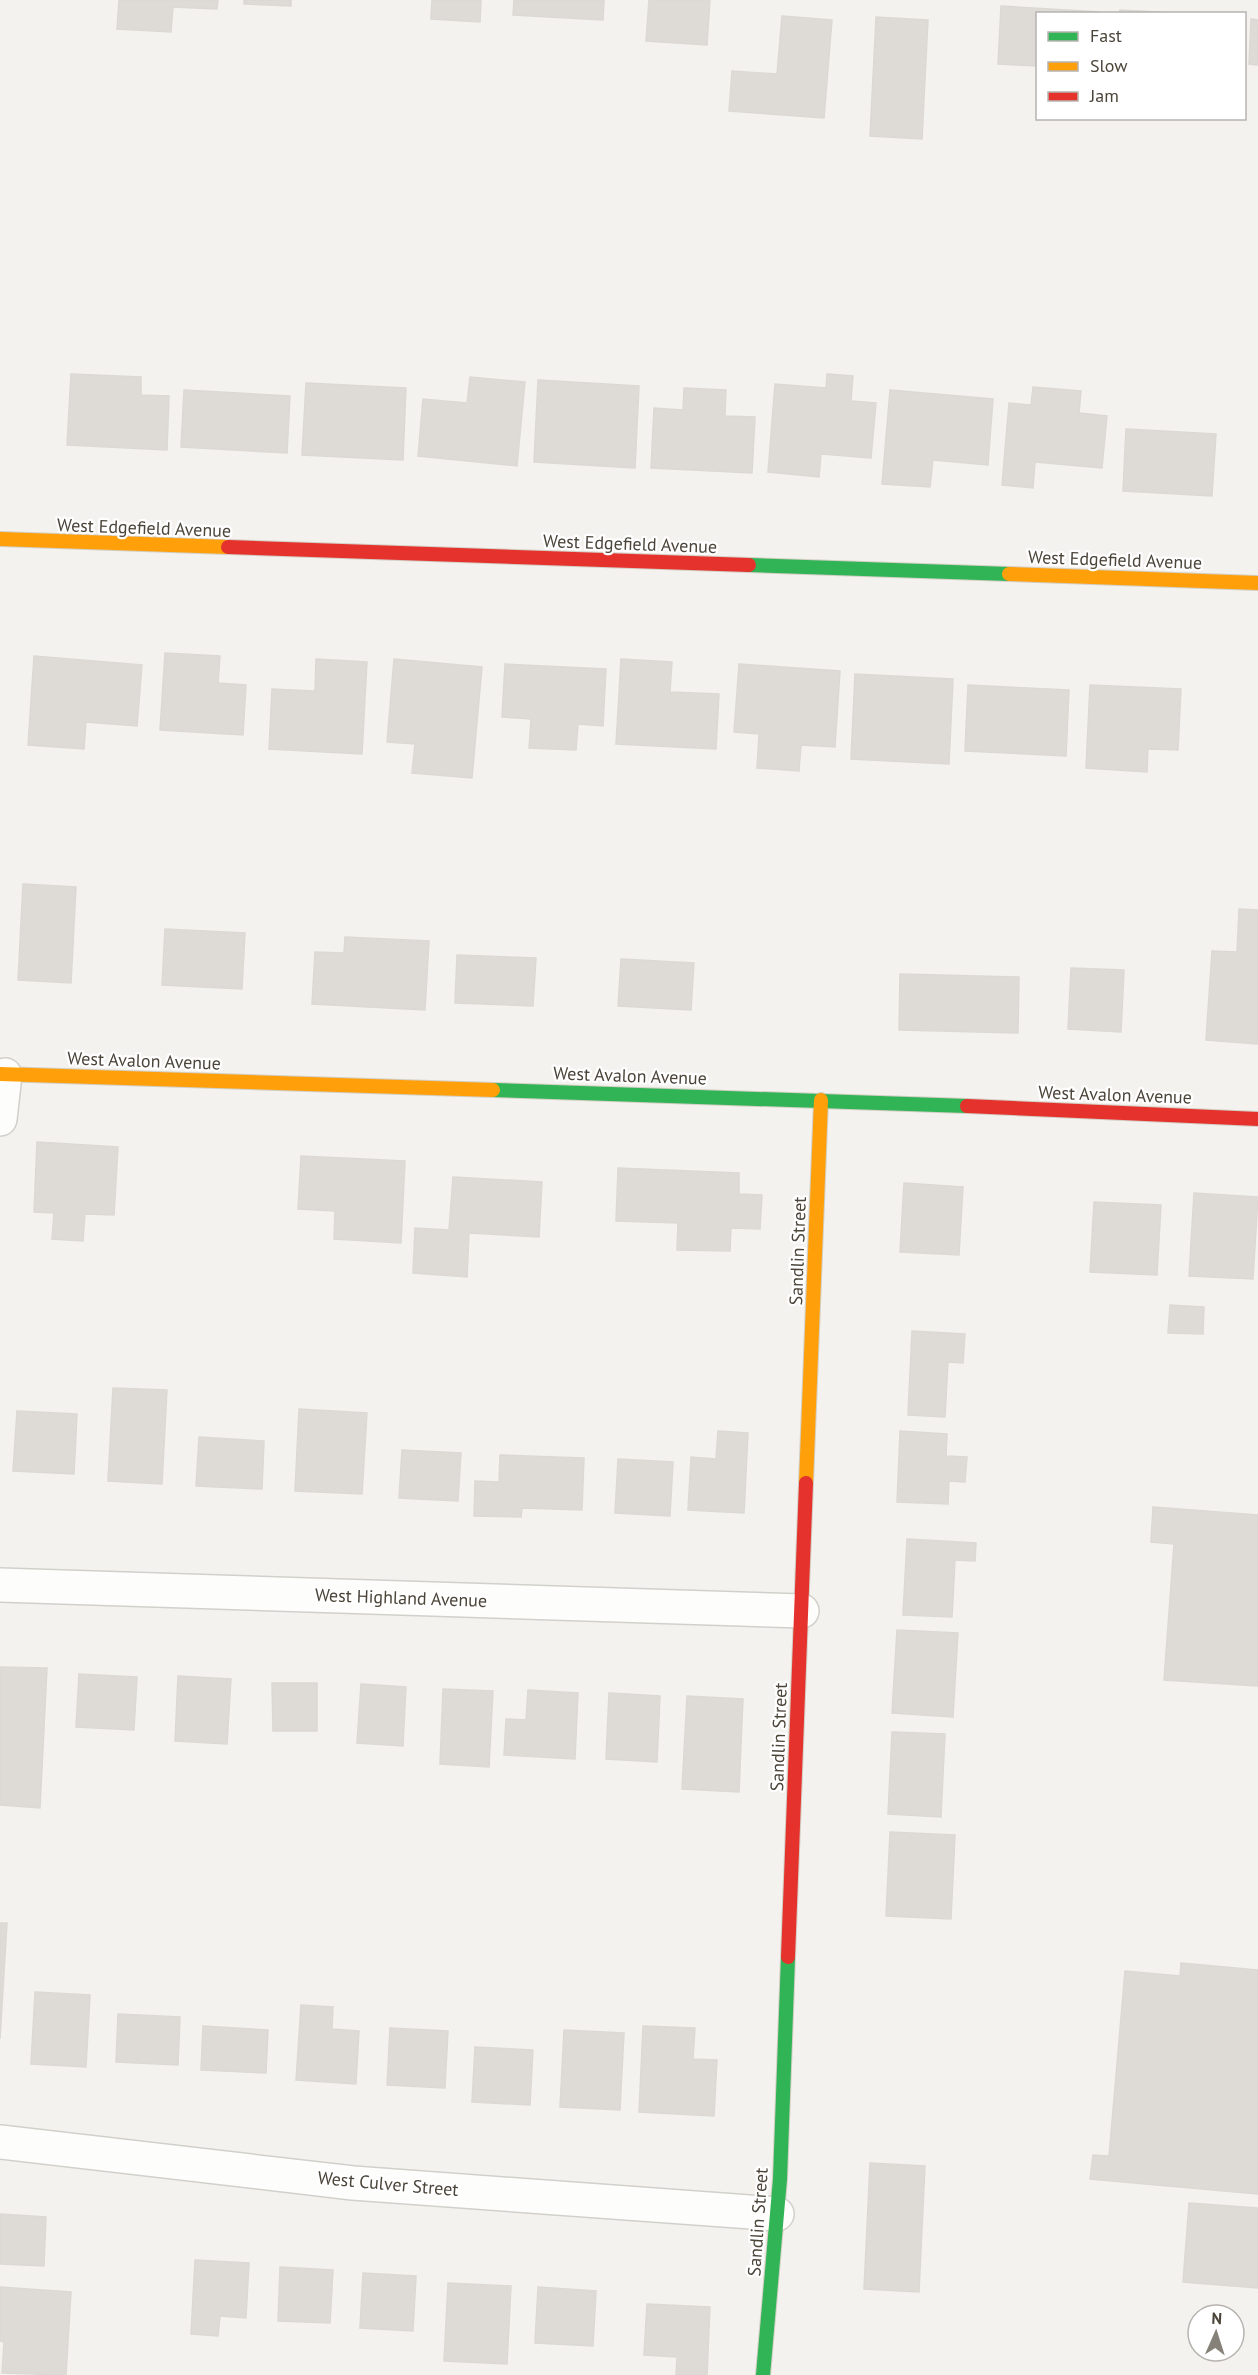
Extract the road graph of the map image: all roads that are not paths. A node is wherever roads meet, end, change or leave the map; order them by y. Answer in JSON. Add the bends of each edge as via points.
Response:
{"nodes":[{"id":1,"x":0,"y":539,"type":"edge"},
{"id":2,"x":1258,"y":583,"type":"edge"},
{"id":3,"x":3,"y":1075,"type":"edge"},
{"id":4,"x":821,"y":1100,"type":"junction"},
{"id":5,"x":0,"y":1119,"type":"edge"},
{"id":6,"x":1258,"y":1119,"type":"edge"},
{"id":7,"x":0,"y":1585,"type":"edge"},
{"id":8,"x":802,"y":1611,"type":"junction"},
{"id":9,"x":0,"y":2142,"type":"edge"},
{"id":10,"x":777,"y":2214,"type":"junction"},
{"id":11,"x":763,"y":2375,"type":"edge"}],
"edges":[{"from":1,"to":2,"type":"street","name":"West Edgefield Avenue"},
{"from":3,"to":4,"type":"street","name":"West Avalon Avenue"},
{"from":3,"to":5,"type":"street"},
{"from":4,"to":6,"type":"street","name":"West Avalon Avenue"},
{"from":4,"to":8,"type":"street","name":"Sandlin Street"},
{"from":7,"to":8,"type":"street","name":"West Highland Avenue"},
{"from":8,"to":10,"type":"street","name":"Sandlin Street"},
{"from":9,"to":10,"type":"street","name":"West Culver Street","via":[[353,2183]]},
{"from":10,"to":11,"type":"street","name":"Sandlin Street"}]}
